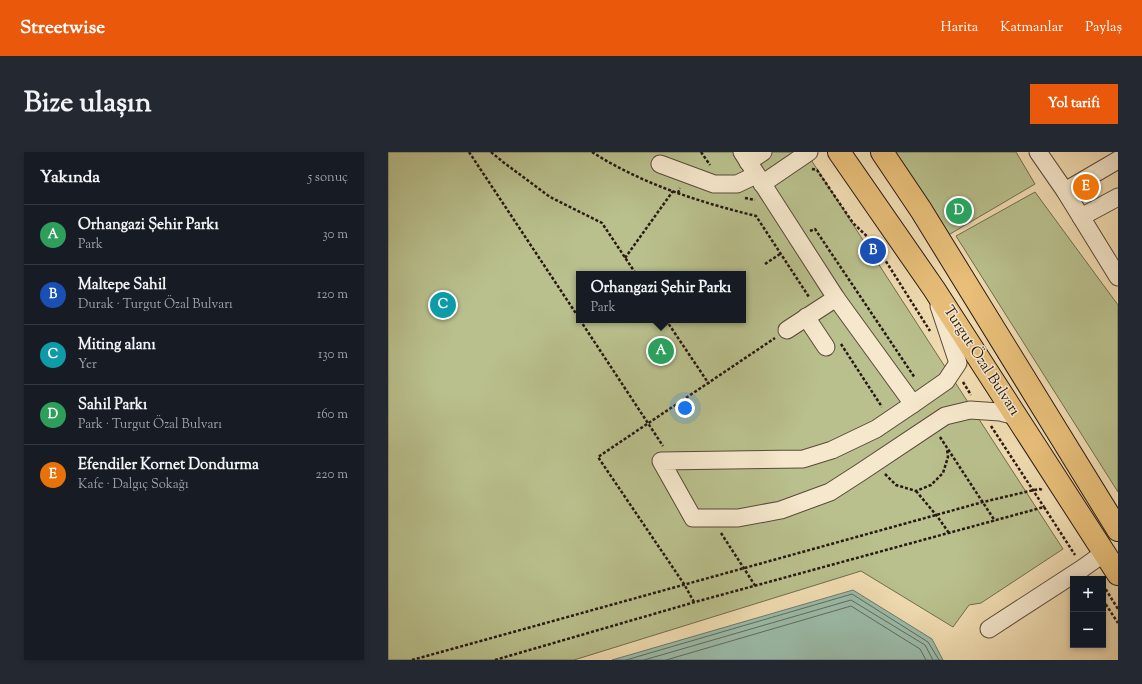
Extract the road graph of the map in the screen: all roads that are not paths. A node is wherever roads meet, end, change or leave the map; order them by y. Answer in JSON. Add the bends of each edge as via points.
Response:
{"nodes":[{"id":1,"x":762,"y":152,"type":"edge"},
{"id":2,"x":809,"y":152,"type":"edge"},
{"id":3,"x":839,"y":152,"type":"edge"},
{"id":4,"x":882,"y":152,"type":"edge"},
{"id":5,"x":1038,"y":152,"type":"edge"},
{"id":6,"x":1045,"y":152,"type":"edge"},
{"id":7,"x":1118,"y":160,"type":"edge"},
{"id":8,"x":660,"y":164,"type":"dead end"},
{"id":9,"x":752,"y":168,"type":"edge"},
{"id":10,"x":1065,"y":191,"type":"junction"},
{"id":11,"x":1118,"y":197,"type":"edge"},
{"id":12,"x":1081,"y":217,"type":"junction"},
{"id":13,"x":1118,"y":277,"type":"edge"},
{"id":14,"x":934,"y":289,"type":"junction"},
{"id":15,"x":836,"y":298,"type":"junction"},
{"id":16,"x":806,"y":317,"type":"junction"},
{"id":17,"x":787,"y":330,"type":"road end"},
{"id":18,"x":833,"y":344,"type":"road end"},
{"id":19,"x":917,"y":402,"type":"junction"},
{"id":20,"x":1016,"y":416,"type":"junction"},
{"id":21,"x":935,"y":423,"type":"junction"},
{"id":22,"x":1106,"y":512,"type":"junction"},
{"id":23,"x":1086,"y":524,"type":"junction"},
{"id":24,"x":1118,"y":530,"type":"edge"},
{"id":25,"x":1104,"y":552,"type":"junction"},
{"id":26,"x":1118,"y":574,"type":"edge"},
{"id":27,"x":990,"y":629,"type":"dead end"}],
"edges":[{"from":1,"to":9,"type":"street"},
{"from":2,"to":9,"type":"street"},
{"from":3,"to":14,"type":"highway","name":"Turgut Özal Bulvarı"},
{"from":4,"to":22,"type":"highway","name":"Turgut Özal Bulvarı","via":[[921,210]]},
{"from":5,"to":10,"type":"street"},
{"from":6,"to":10,"type":"street"},
{"from":7,"to":10,"type":"street"},
{"from":8,"to":9,"type":"street","via":[[714,184],[737,184]]},
{"from":9,"to":15,"type":"street"},
{"from":10,"to":12,"type":"street"},
{"from":11,"to":12,"type":"street"},
{"from":12,"to":13,"type":"street"},
{"from":14,"to":19,"type":"street","via":[[958,363],[946,381]]},
{"from":14,"to":20,"type":"highway","name":"Turgut Özal Bulvarı"},
{"from":15,"to":16,"type":"street"},
{"from":15,"to":19,"type":"street"},
{"from":16,"to":17,"type":"street"},
{"from":16,"to":18,"type":"street"},
{"from":19,"to":21,"type":"street"},
{"from":19,"to":21,"type":"street","via":[[876,429],[832,450],[803,459],[661,461],[693,518],[738,518],[781,510],[830,492]]},
{"from":20,"to":21,"type":"street","via":[[970,410],[945,416]]},
{"from":20,"to":23,"type":"highway","name":"Turgut Özal Bulvarı"},
{"from":22,"to":23,"type":"highway"},
{"from":22,"to":24,"type":"highway","name":"Turgut Özal Bulvarı"},
{"from":23,"to":25,"type":"highway","name":"Turgut Özal Bulvarı"},
{"from":25,"to":26,"type":"highway","name":"Turgut Özal Bulvarı"},
{"from":25,"to":27,"type":"street"}]}
